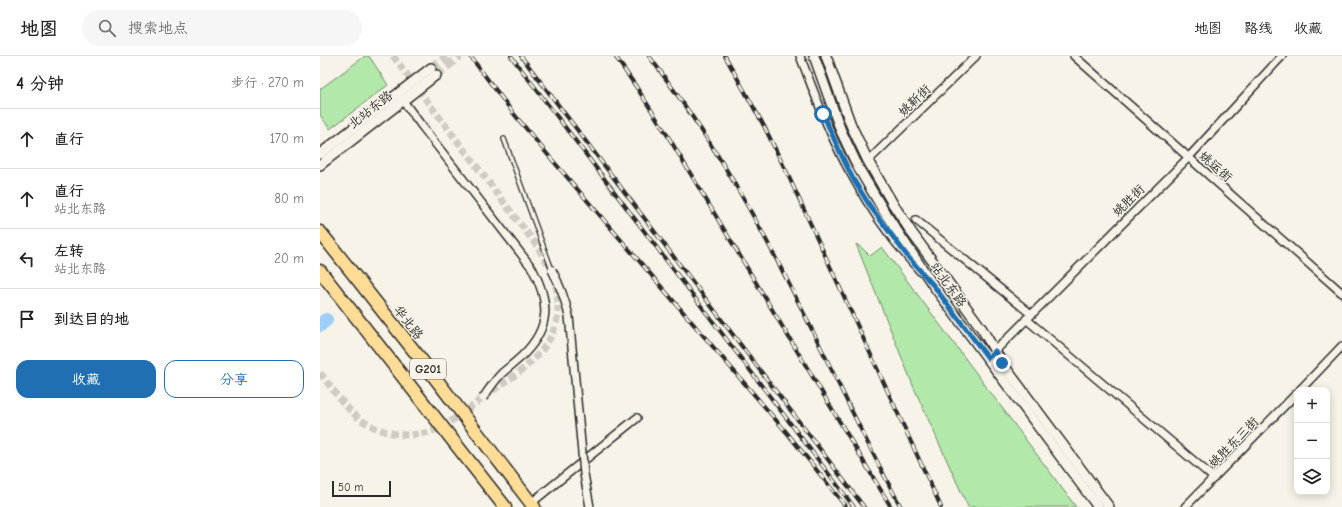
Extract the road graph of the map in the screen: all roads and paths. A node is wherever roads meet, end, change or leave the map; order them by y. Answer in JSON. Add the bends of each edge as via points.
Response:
{"nodes":[{"id":1,"x":800,"y":56,"type":"edge"},
{"id":2,"x":814,"y":56,"type":"edge"},
{"id":3,"x":826,"y":56,"type":"edge"},
{"id":4,"x":976,"y":56,"type":"edge"},
{"id":5,"x":1074,"y":56,"type":"edge"},
{"id":6,"x":1282,"y":56,"type":"edge"},
{"id":7,"x":433,"y":71,"type":"tunnel mouth"},
{"id":8,"x":400,"y":97,"type":"junction"},
{"id":9,"x":504,"y":139,"type":"dead end"},
{"id":10,"x":320,"y":154,"type":"edge"},
{"id":11,"x":1189,"y":157,"type":"junction"},
{"id":12,"x":868,"y":161,"type":"junction"},
{"id":13,"x":320,"y":165,"type":"edge"},
{"id":14,"x":916,"y":220,"type":"dead end"},
{"id":15,"x":320,"y":232,"type":"edge"},
{"id":16,"x":552,"y":270,"type":"joint"},
{"id":17,"x":320,"y":271,"type":"edge"},
{"id":18,"x":933,"y":285,"type":"junction"},
{"id":19,"x":1342,"y":293,"type":"edge"},
{"id":20,"x":1029,"y":316,"type":"junction"},
{"id":21,"x":1342,"y":346,"type":"edge"},
{"id":22,"x":995,"y":351,"type":"junction"},
{"id":23,"x":988,"y":358,"type":"junction"},
{"id":24,"x":1303,"y":387,"type":"edge"},
{"id":25,"x":1294,"y":396,"type":"edge"},
{"id":26,"x":483,"y":398,"type":"dead end"},
{"id":27,"x":637,"y":418,"type":"dead end"},
{"id":28,"x":1214,"y":478,"type":"junction"},
{"id":29,"x":533,"y":505,"type":"edge"},
{"id":30,"x":505,"y":507,"type":"edge"},
{"id":31,"x":590,"y":507,"type":"edge"},
{"id":32,"x":1098,"y":507,"type":"edge"},
{"id":33,"x":1109,"y":507,"type":"edge"},
{"id":34,"x":1185,"y":507,"type":"edge"}],
"edges":[{"from":1,"to":18,"type":"street","via":[[846,165],[870,206],[908,257]]},
{"from":2,"to":18,"type":"street","name":"站北东路","via":[[841,131],[859,169],[884,213]]},
{"from":3,"to":12,"type":"street","name":"站北东路","via":[[851,125]]},
{"from":4,"to":12,"type":"street","name":"姚靳街"},
{"from":5,"to":11,"type":"street","name":"姚运街"},
{"from":6,"to":11,"type":"street","name":"姚胜街"},
{"from":7,"to":8,"type":"street","name":"北站东路"},
{"from":8,"to":10,"type":"street","name":"北站东路"},
{"from":8,"to":13,"type":"street","name":"北站东路"},
{"from":8,"to":26,"type":"street","bridge":true,"via":[[532,268],[542,289],[545,313],[539,335],[522,356],[501,374]]},
{"from":9,"to":16,"type":"lane"},
{"from":11,"to":19,"type":"street","name":"姚运街"},
{"from":11,"to":20,"type":"street","name":"姚胜街"},
{"from":12,"to":22,"type":"street","name":"站北东路","via":[[908,227]]},
{"from":14,"to":20,"type":"street"},
{"from":15,"to":29,"type":"highway","name":"华北路","number":"G201"},
{"from":16,"to":31,"type":"street","bridge":true,"via":[[566,300],[569,316],[584,474]]},
{"from":17,"to":30,"type":"highway","number":"G201"},
{"from":18,"to":23,"type":"street","name":"站北东路"},
{"from":20,"to":22,"type":"street","name":"姚胜街"},
{"from":20,"to":28,"type":"street"},
{"from":21,"to":24,"type":"street"},
{"from":22,"to":23,"type":"street","name":"姚胜街"},
{"from":22,"to":33,"type":"street","name":"站北东路"},
{"from":23,"to":32,"type":"street","name":"站北东路"},
{"from":25,"to":28,"type":"street","name":"姚胜东三街"},
{"from":27,"to":29,"type":"street"},
{"from":28,"to":34,"type":"street","name":"姚胜东三街"}]}
